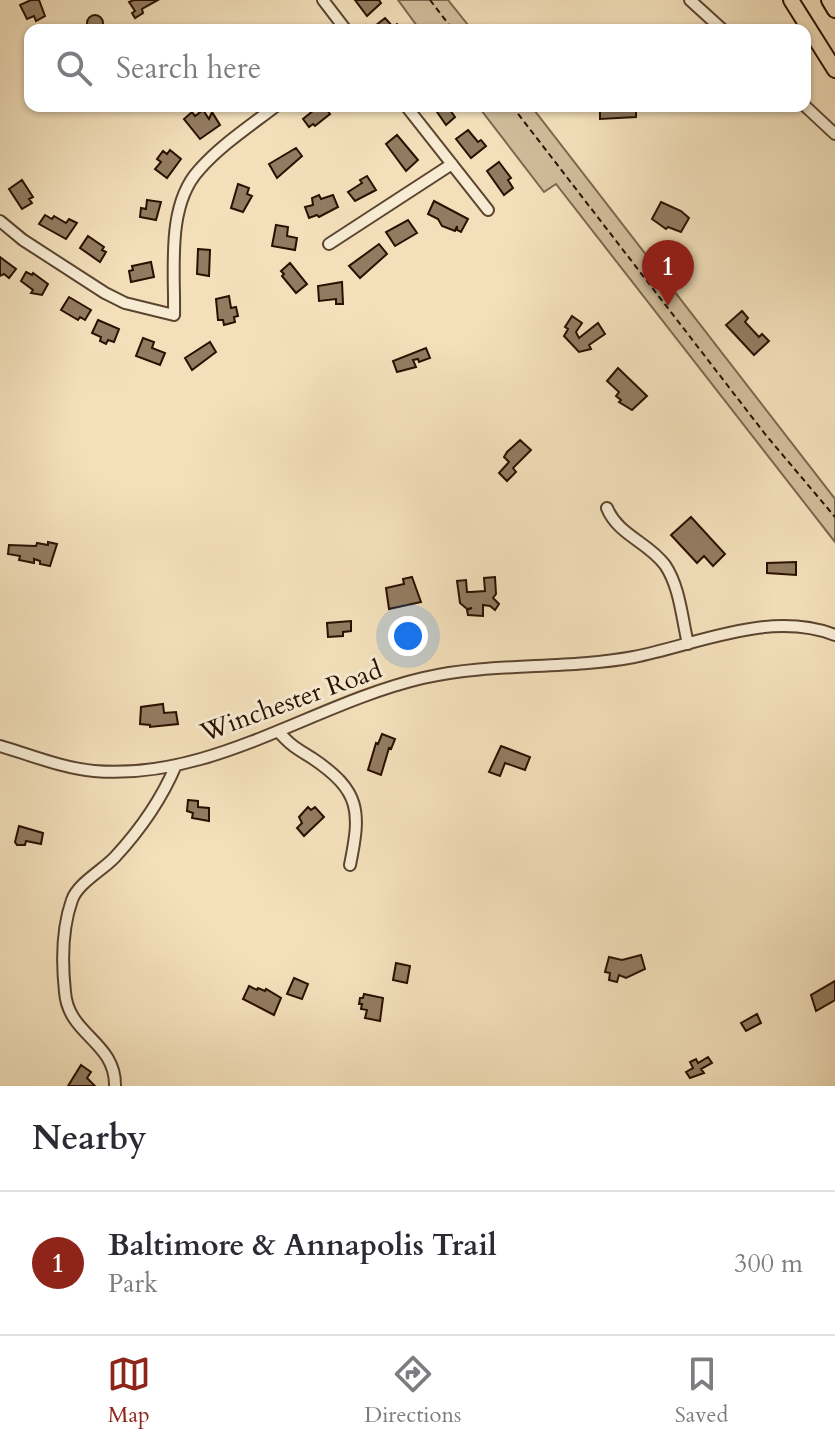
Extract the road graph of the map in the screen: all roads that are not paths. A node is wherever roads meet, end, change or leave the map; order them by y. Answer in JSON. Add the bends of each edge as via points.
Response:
{"nodes":[{"id":1,"x":323,"y":0,"type":"edge"},
{"id":2,"x":690,"y":0,"type":"edge"},
{"id":3,"x":791,"y":0,"type":"edge"},
{"id":4,"x":829,"y":0,"type":"edge"},
{"id":5,"x":835,"y":10,"type":"edge"},
{"id":6,"x":341,"y":24,"type":"edge"},
{"id":7,"x":716,"y":24,"type":"edge"},
{"id":8,"x":806,"y":24,"type":"edge"},
{"id":9,"x":811,"y":32,"type":"edge"},
{"id":10,"x":835,"y":70,"type":"edge"},
{"id":11,"x":268,"y":112,"type":"edge"},
{"id":12,"x":411,"y":112,"type":"edge"},
{"id":13,"x":811,"y":112,"type":"edge"},
{"id":14,"x":835,"y":134,"type":"edge"},
{"id":15,"x":452,"y":164,"type":"junction"},
{"id":16,"x":488,"y":210,"type":"dead end"},
{"id":17,"x":0,"y":221,"type":"edge"},
{"id":18,"x":329,"y":244,"type":"dead end"},
{"id":19,"x":607,"y":508,"type":"dead end"},
{"id":20,"x":835,"y":635,"type":"edge"},
{"id":21,"x":688,"y":644,"type":"junction"},
{"id":22,"x":278,"y":731,"type":"junction"},
{"id":23,"x":0,"y":746,"type":"edge"},
{"id":24,"x":176,"y":765,"type":"junction"},
{"id":25,"x":350,"y":865,"type":"dead end"},
{"id":26,"x":115,"y":1086,"type":"edge"}],
"edges":[{"from":1,"to":6,"type":"street"},
{"from":2,"to":7,"type":"street"},
{"from":3,"to":8,"type":"highway"},
{"from":4,"to":5,"type":"highway"},
{"from":9,"to":10,"type":"highway"},
{"from":11,"to":17,"type":"street","via":[[214,154],[187,188],[177,223],[174,315],[105,293]]},
{"from":12,"to":15,"type":"street"},
{"from":13,"to":14,"type":"street"},
{"from":15,"to":16,"type":"street"},
{"from":15,"to":18,"type":"street"},
{"from":19,"to":21,"type":"street","via":[[613,523],[666,567]]},
{"from":20,"to":21,"type":"street","name":"Winchester Road","via":[[800,626],[770,626]]},
{"from":21,"to":22,"type":"street","name":"Winchester Road","via":[[584,664],[439,674],[367,694]]},
{"from":22,"to":24,"type":"street","name":"Winchester Road"},
{"from":22,"to":25,"type":"street","via":[[349,792],[358,827]]},
{"from":23,"to":24,"type":"street","name":"Winchester Road","via":[[90,771]]},
{"from":24,"to":26,"type":"street","via":[[142,825],[73,898],[64,941],[68,1010],[104,1050],[115,1070]]}]}
